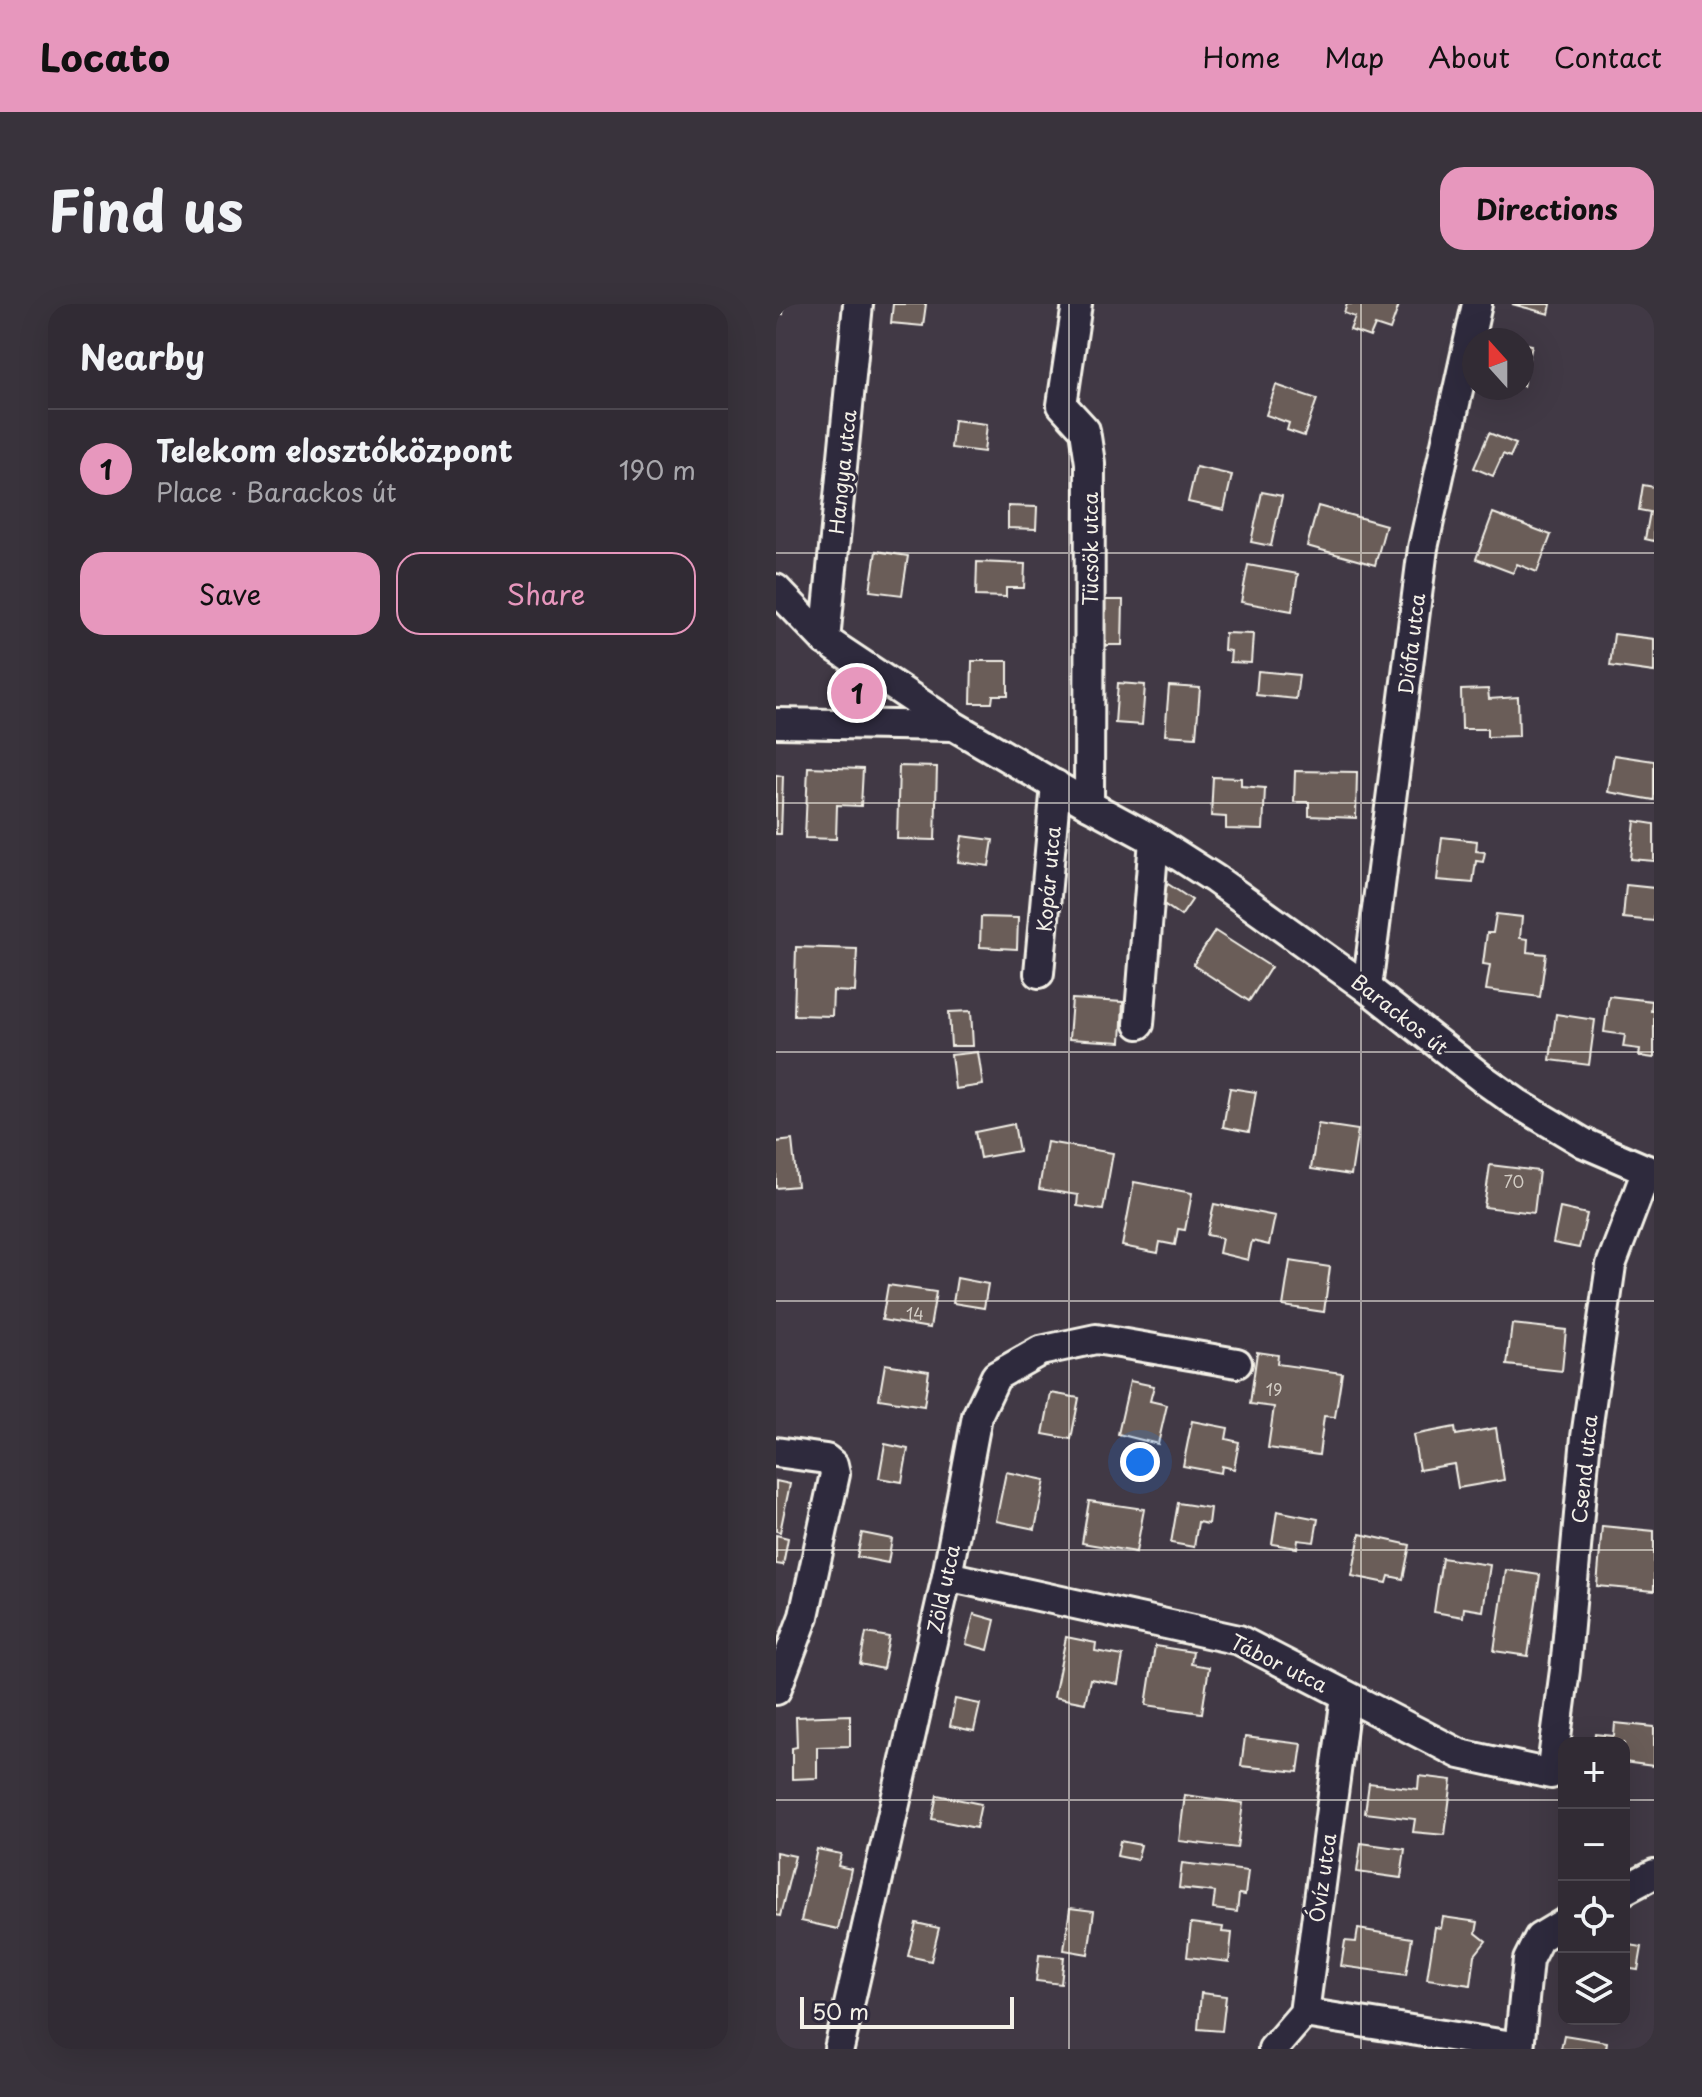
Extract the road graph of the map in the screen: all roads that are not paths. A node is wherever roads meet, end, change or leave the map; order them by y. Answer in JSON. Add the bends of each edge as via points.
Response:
{"nodes":[{"id":1,"x":858,"y":304,"type":"edge"},
{"id":2,"x":1077,"y":304,"type":"edge"},
{"id":3,"x":1477,"y":304,"type":"edge"},
{"id":4,"x":776,"y":589,"type":"edge"},
{"id":5,"x":825,"y":640,"type":"junction"},
{"id":6,"x":776,"y":723,"type":"edge"},
{"id":7,"x":954,"y":726,"type":"junction"},
{"id":8,"x":1056,"y":785,"type":"junction"},
{"id":9,"x":1089,"y":805,"type":"junction"},
{"id":10,"x":1154,"y":840,"type":"junction"},
{"id":11,"x":1039,"y":973,"type":"dead end"},
{"id":12,"x":1367,"y":988,"type":"junction"},
{"id":13,"x":1139,"y":1024,"type":"dead end"},
{"id":14,"x":1650,"y":1172,"type":"edge"},
{"id":15,"x":1237,"y":1363,"type":"dead end"},
{"id":16,"x":776,"y":1452,"type":"edge"},
{"id":17,"x":947,"y":1576,"type":"junction"},
{"id":18,"x":776,"y":1690,"type":"edge"},
{"id":19,"x":1346,"y":1696,"type":"junction"},
{"id":20,"x":1551,"y":1774,"type":"joint"},
{"id":21,"x":1654,"y":1874,"type":"edge"},
{"id":22,"x":1630,"y":1887,"type":"edge"},
{"id":23,"x":1558,"y":1927,"type":"edge"},
{"id":24,"x":1304,"y":2013,"type":"junction"},
{"id":25,"x":1519,"y":2048,"type":"edge"},
{"id":26,"x":839,"y":2049,"type":"edge"},
{"id":27,"x":1273,"y":2049,"type":"edge"}],
"edges":[{"from":1,"to":5,"type":"street","name":"Hangya utca"},
{"from":2,"to":9,"type":"street","name":"Tücsök utca","via":[[1062,405],[1085,430],[1090,463]]},
{"from":3,"to":12,"type":"street","name":"Diófa utca","via":[[1423,548]]},
{"from":4,"to":5,"type":"street","name":"Barackos út"},
{"from":5,"to":7,"type":"street","name":"Barackos út"},
{"from":6,"to":7,"type":"street"},
{"from":7,"to":8,"type":"street","name":"Barackos út"},
{"from":8,"to":9,"type":"street","name":"Barackos út"},
{"from":8,"to":11,"type":"street","name":"Kopár utca"},
{"from":9,"to":10,"type":"street","name":"Barackos út"},
{"from":10,"to":12,"type":"street","name":"Barackos út"},
{"from":10,"to":13,"type":"street"},
{"from":12,"to":14,"type":"street","name":"Barackos út","via":[[1517,1103],[1584,1143]]},
{"from":14,"to":20,"type":"street","name":"Csend utca","via":[[1611,1265],[1586,1437]]},
{"from":15,"to":17,"type":"street","name":"Zöld utca","via":[[1096,1339],[1040,1351],[996,1376],[977,1416]]},
{"from":16,"to":18,"type":"street","via":[[826,1459],[835,1474],[804,1616]]},
{"from":17,"to":19,"type":"street","name":"Tábor utca","via":[[1239,1640]]},
{"from":17,"to":26,"type":"street","name":"Zöld utca"},
{"from":19,"to":20,"type":"street","name":"Tábor utca","via":[[1460,1754]]},
{"from":19,"to":24,"type":"street","name":"Óvíz utca"},
{"from":21,"to":22,"type":"street"},
{"from":23,"to":25,"type":"street","via":[[1539,1938],[1528,1960]]},
{"from":24,"to":25,"type":"street"},
{"from":24,"to":27,"type":"street"}]}
